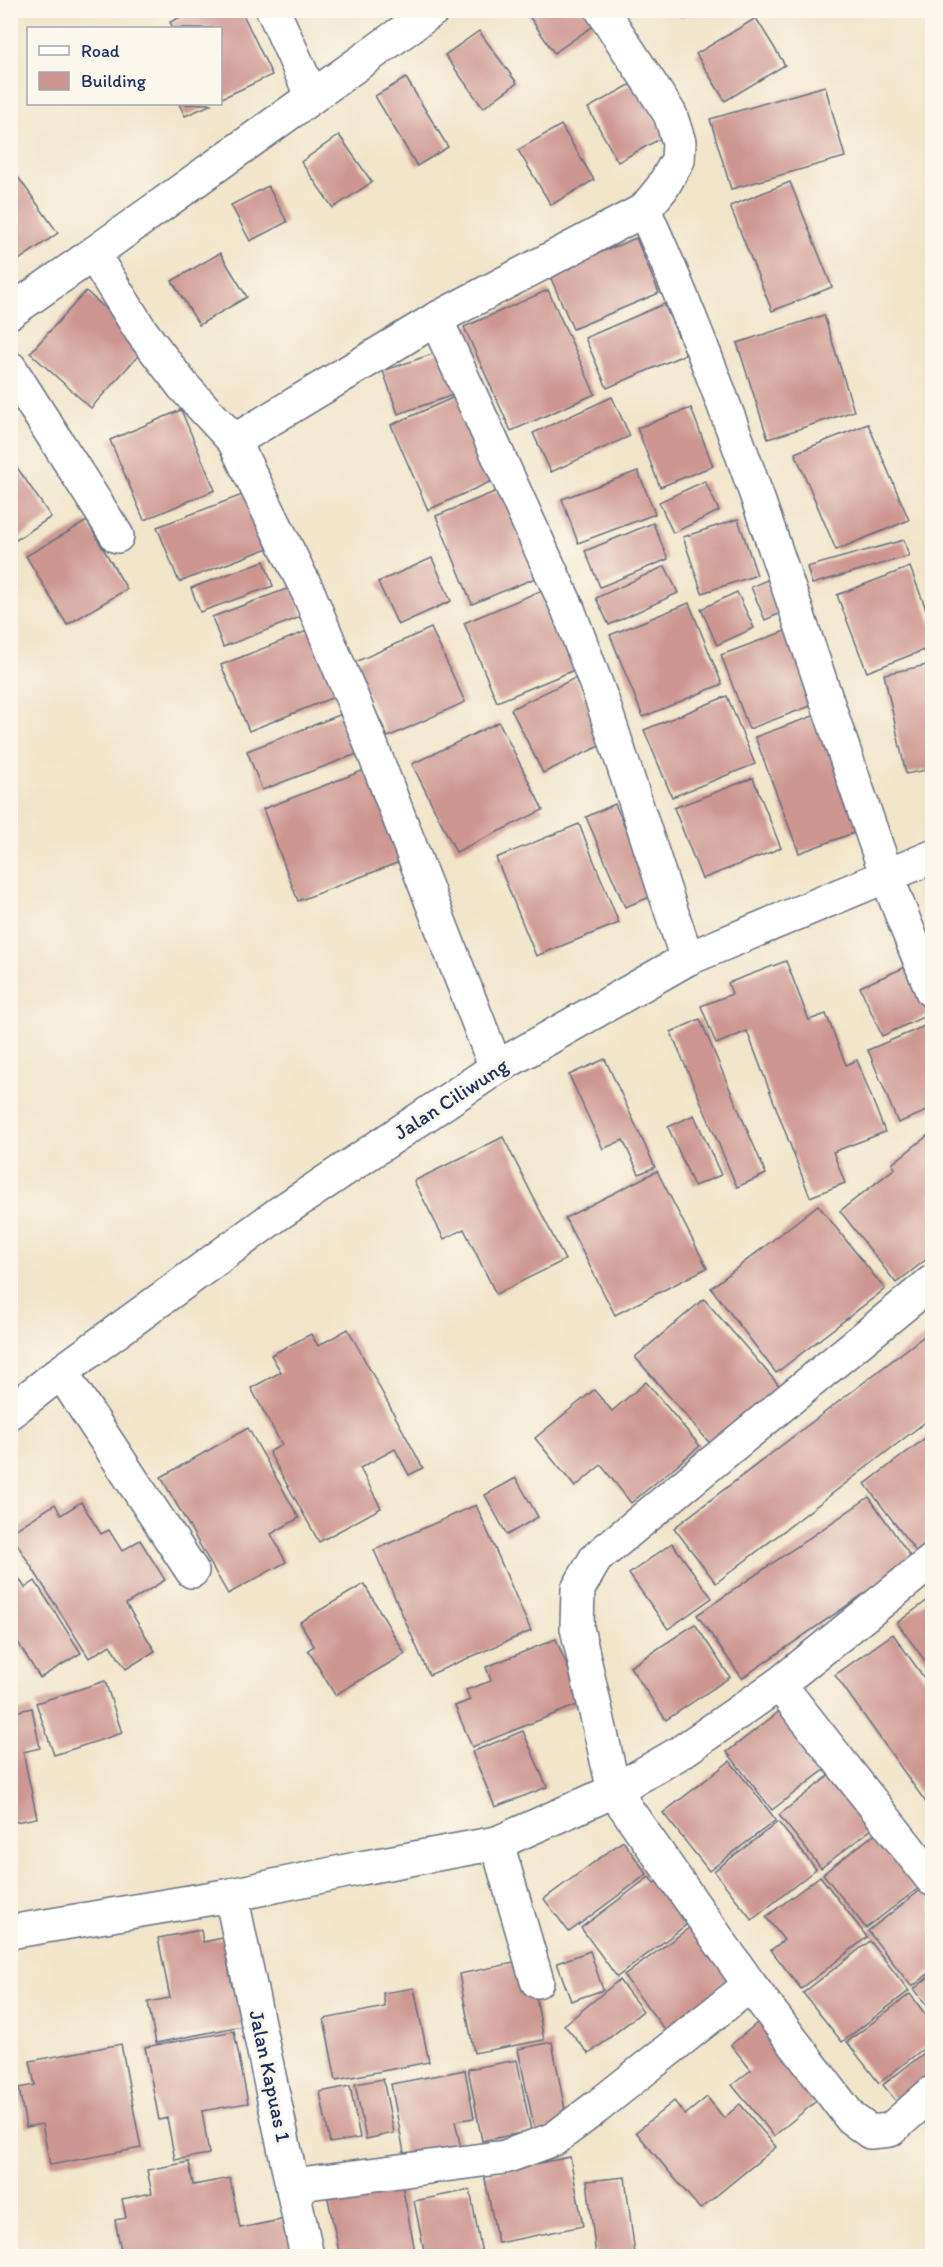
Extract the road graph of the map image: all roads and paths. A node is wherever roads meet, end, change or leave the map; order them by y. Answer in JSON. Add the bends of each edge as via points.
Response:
{"nodes":[{"id":1,"x":273,"y":10,"type":"edge"},
{"id":2,"x":434,"y":10,"type":"edge"},
{"id":3,"x":602,"y":10,"type":"edge"},
{"id":4,"x":312,"y":97,"type":"junction"},
{"id":5,"x":644,"y":210,"type":"junction"},
{"id":6,"x":93,"y":254,"type":"junction"},
{"id":7,"x":10,"y":312,"type":"edge"},
{"id":8,"x":436,"y":319,"type":"junction"},
{"id":9,"x":10,"y":368,"type":"edge"},
{"id":10,"x":234,"y":441,"type":"junction"},
{"id":11,"x":117,"y":536,"type":"dead end"},
{"id":12,"x":933,"y":857,"type":"edge"},
{"id":13,"x":886,"y":875,"type":"junction"},
{"id":14,"x":687,"y":959,"type":"junction"},
{"id":15,"x":933,"y":991,"type":"edge"},
{"id":16,"x":496,"y":1068,"type":"junction"},
{"id":17,"x":933,"y":1281,"type":"edge"},
{"id":18,"x":61,"y":1372,"type":"junction"},
{"id":19,"x":10,"y":1412,"type":"edge"},
{"id":20,"x":933,"y":1561,"type":"edge"},
{"id":21,"x":192,"y":1571,"type":"dead end"},
{"id":22,"x":779,"y":1683,"type":"junction"},
{"id":23,"x":614,"y":1791,"type":"junction"},
{"id":24,"x":497,"y":1844,"type":"junction"},
{"id":25,"x":933,"y":1879,"type":"edge"},
{"id":26,"x":231,"y":1895,"type":"junction"},
{"id":27,"x":10,"y":1932,"type":"edge"},
{"id":28,"x":537,"y":1981,"type":"dead end"},
{"id":29,"x":750,"y":1985,"type":"junction"},
{"id":30,"x":933,"y":2093,"type":"edge"},
{"id":31,"x":293,"y":2185,"type":"junction"},
{"id":32,"x":307,"y":2256,"type":"edge"}],
"edges":[{"from":1,"to":4,"type":"street"},
{"from":2,"to":4,"type":"street"},
{"from":3,"to":5,"type":"street","via":[[670,114],[679,142],[678,160],[663,188]]},
{"from":4,"to":6,"type":"street"},
{"from":5,"to":8,"type":"street"},
{"from":5,"to":13,"type":"street","via":[[732,425]]},
{"from":6,"to":7,"type":"street"},
{"from":6,"to":10,"type":"street","via":[[141,332],[183,386]]},
{"from":8,"to":10,"type":"street"},
{"from":8,"to":14,"type":"street","via":[[568,609]]},
{"from":9,"to":11,"type":"street"},
{"from":10,"to":16,"type":"street","via":[[309,594]]},
{"from":12,"to":13,"type":"street","name":"Jalan Ciliwung"},
{"from":13,"to":14,"type":"street","name":"Jalan Ciliwung"},
{"from":13,"to":15,"type":"street"},
{"from":14,"to":16,"type":"street","name":"Jalan Ciliwung"},
{"from":16,"to":18,"type":"street","name":"Jalan Ciliwung","via":[[278,1214]]},
{"from":17,"to":23,"type":"street","via":[[597,1558],[578,1588],[577,1629]]},
{"from":18,"to":19,"type":"street","name":"Jalan Ciliwung"},
{"from":18,"to":21,"type":"street"},
{"from":20,"to":22,"type":"street"},
{"from":22,"to":23,"type":"street","via":[[681,1752]]},
{"from":22,"to":25,"type":"street"},
{"from":23,"to":24,"type":"street"},
{"from":23,"to":29,"type":"street"},
{"from":24,"to":26,"type":"street"},
{"from":24,"to":28,"type":"street"},
{"from":26,"to":27,"type":"street"},
{"from":26,"to":31,"type":"street","name":"Jalan Kapuas 1"},
{"from":29,"to":30,"type":"street","via":[[850,2118],[870,2132],[890,2130]]},
{"from":29,"to":31,"type":"street","via":[[554,2139],[505,2157]]},
{"from":31,"to":32,"type":"street","name":"Jalan Kapuas 1"}]}
